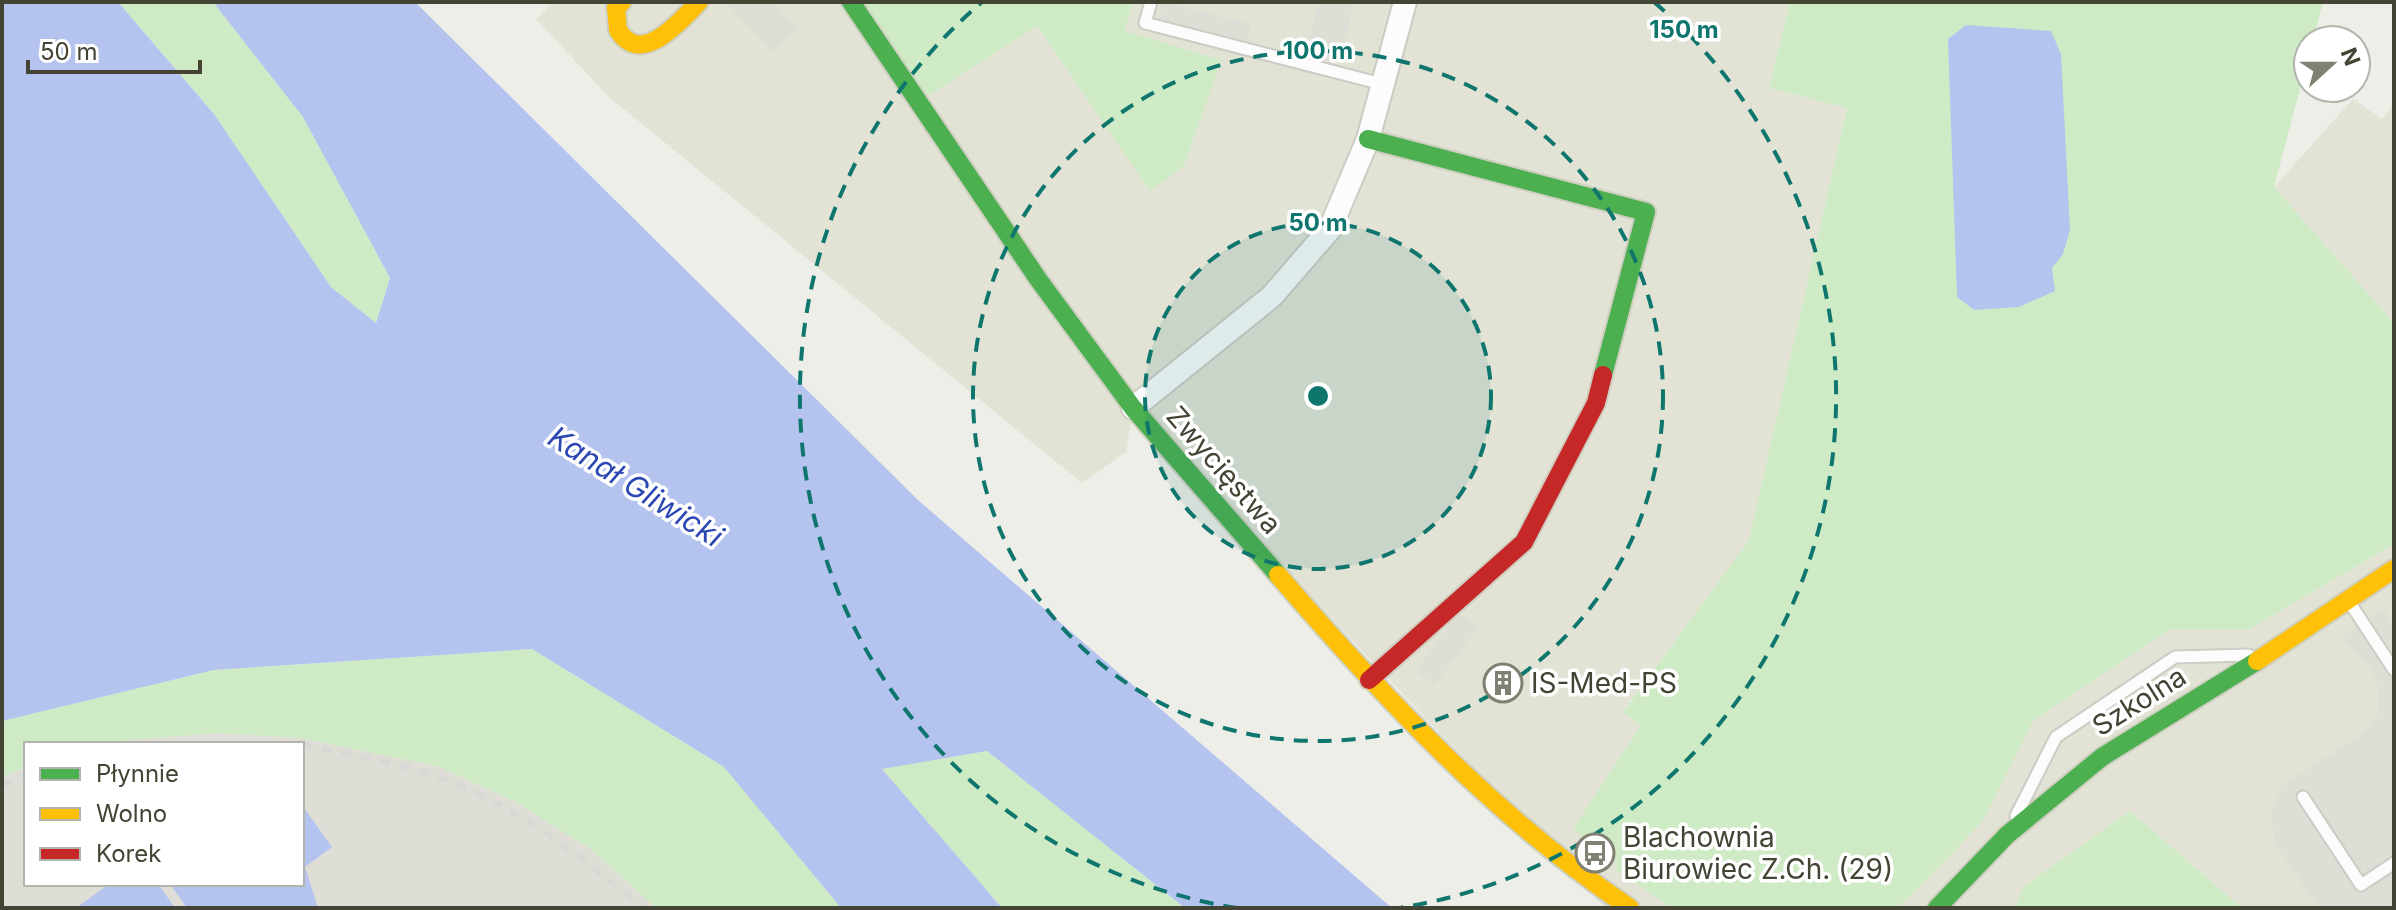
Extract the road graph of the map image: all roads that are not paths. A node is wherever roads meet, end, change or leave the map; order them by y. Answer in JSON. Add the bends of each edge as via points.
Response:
{"nodes":[{"id":1,"x":622,"y":2,"type":"edge"},
{"id":2,"x":699,"y":2,"type":"edge"},
{"id":3,"x":851,"y":2,"type":"edge"},
{"id":4,"x":1151,"y":2,"type":"edge"},
{"id":5,"x":1405,"y":2,"type":"edge"},
{"id":6,"x":1382,"y":84,"type":"junction"},
{"id":7,"x":1368,"y":139,"type":"junction"},
{"id":8,"x":1133,"y":408,"type":"junction"},
{"id":9,"x":2394,"y":569,"type":"edge"},
{"id":10,"x":2348,"y":599,"type":"junction"},
{"id":11,"x":2266,"y":655,"type":"junction"},
{"id":12,"x":2394,"y":670,"type":"edge"},
{"id":13,"x":1369,"y":680,"type":"junction"},
{"id":14,"x":2303,"y":797,"type":"dead end"},
{"id":15,"x":2007,"y":835,"type":"junction"},
{"id":16,"x":2394,"y":863,"type":"edge"},
{"id":17,"x":1945,"y":906,"type":"edge"},
{"id":18,"x":1630,"y":908,"type":"edge"}],
"edges":[{"from":1,"to":2,"type":"street","via":[[616,8],[618,32],[639,47],[654,42]]},
{"from":3,"to":8,"type":"street","name":"Zwycięstwa","via":[[1038,279]]},
{"from":4,"to":6,"type":"lane","via":[[1145,23]]},
{"from":5,"to":6,"type":"street"},
{"from":6,"to":7,"type":"street"},
{"from":7,"to":8,"type":"street","via":[[1330,229],[1272,296]]},
{"from":7,"to":13,"type":"street","via":[[1646,212],[1596,403],[1524,542]]},
{"from":8,"to":13,"type":"street","name":"Zwycięstwa"},
{"from":9,"to":10,"type":"street","name":"Szkolna"},
{"from":10,"to":11,"type":"street","name":"Szkolna"},
{"from":10,"to":12,"type":"lane"},
{"from":11,"to":15,"type":"street","name":"Szkolna","via":[[2102,757]]},
{"from":11,"to":15,"type":"lane","via":[[2175,657],[2056,737]]},
{"from":13,"to":18,"type":"street","name":"Zwycięstwa","via":[[1493,802],[1578,873]]},
{"from":14,"to":16,"type":"lane","via":[[2361,885]]},
{"from":15,"to":17,"type":"street","name":"Szkolna"}]}
